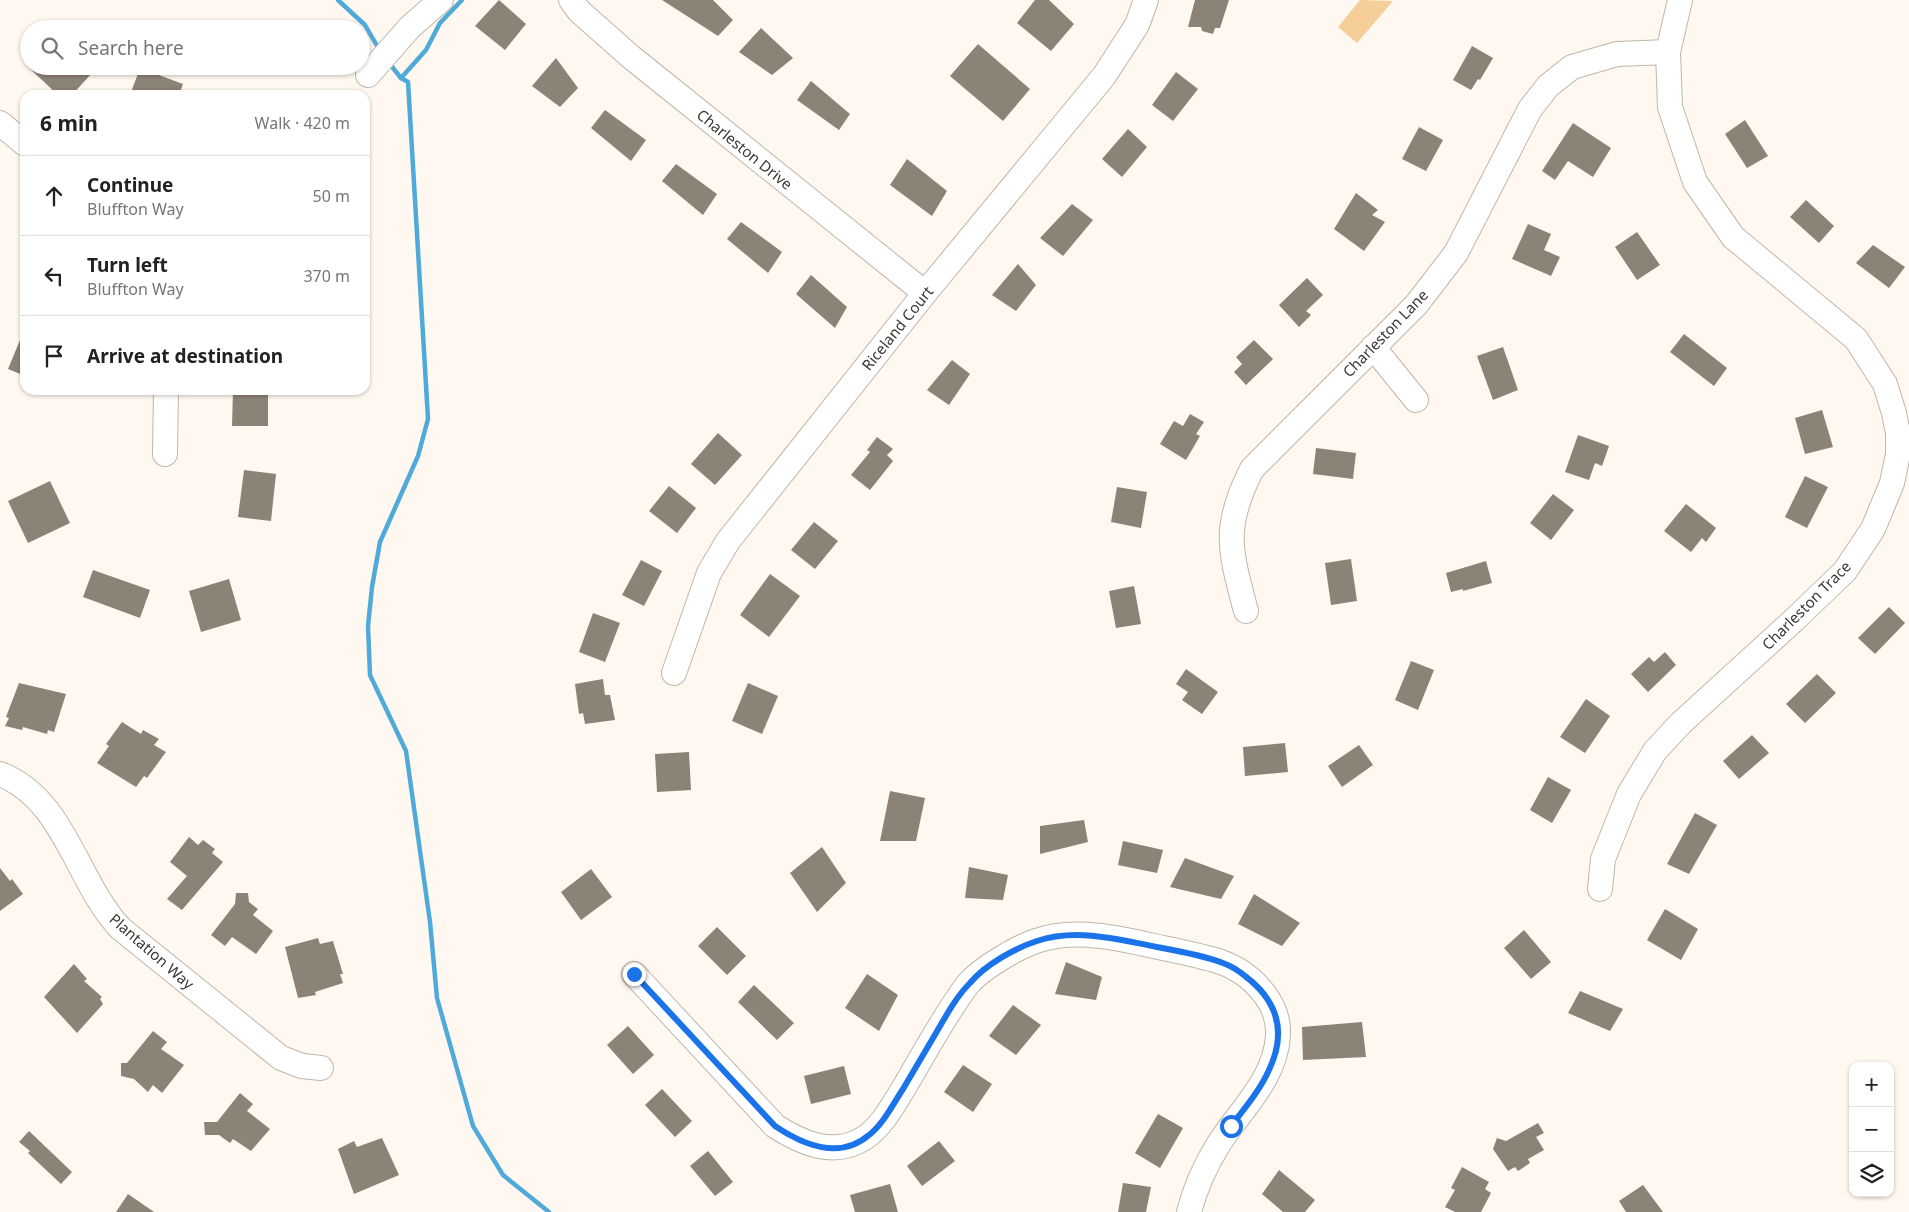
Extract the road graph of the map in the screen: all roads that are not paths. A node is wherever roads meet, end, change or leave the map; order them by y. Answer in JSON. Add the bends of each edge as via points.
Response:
{"nodes":[{"id":1,"x":440,"y":0,"type":"edge"},
{"id":2,"x":571,"y":0,"type":"edge"},
{"id":3,"x":1146,"y":0,"type":"edge"},
{"id":4,"x":1680,"y":0,"type":"edge"},
{"id":5,"x":1668,"y":52,"type":"junction"},
{"id":6,"x":370,"y":73,"type":"edge"},
{"id":7,"x":0,"y":123,"type":"edge"},
{"id":8,"x":20,"y":140,"type":"edge"},
{"id":9,"x":925,"y":293,"type":"junction"},
{"id":10,"x":1372,"y":347,"type":"junction"},
{"id":11,"x":166,"y":395,"type":"edge"},
{"id":12,"x":1416,"y":400,"type":"dead end"},
{"id":13,"x":165,"y":454,"type":"dead end"},
{"id":14,"x":1246,"y":611,"type":"dead end"},
{"id":15,"x":674,"y":673,"type":"dead end"},
{"id":16,"x":0,"y":774,"type":"edge"},
{"id":17,"x":1600,"y":889,"type":"dead end"},
{"id":18,"x":634,"y":974,"type":"dead end"},
{"id":19,"x":320,"y":1068,"type":"dead end"},
{"id":20,"x":1189,"y":1212,"type":"edge"}],
"edges":[{"from":1,"to":6,"type":"street","via":[[410,27]]},
{"from":2,"to":9,"type":"street","name":"Charleston Drive","via":[[631,57]]},
{"from":3,"to":9,"type":"street","name":"Riceland Court","via":[[1138,25],[1104,76]]},
{"from":4,"to":5,"type":"street","name":"Charleston Trace"},
{"from":5,"to":10,"type":"street","name":"Charleston Lane","via":[[1617,54],[1572,67],[1548,86],[1530,109],[1456,253],[1416,305]]},
{"from":5,"to":17,"type":"street","name":"Charleston Trace","via":[[1670,107],[1695,182],[1732,237],[1856,339],[1885,384],[1898,433],[1898,454],[1892,483],[1873,529],[1845,570],[1655,750],[1629,794],[1603,859]]},
{"from":7,"to":8,"type":"street"},
{"from":9,"to":15,"type":"street","name":"Riceland Court","via":[[728,541],[709,573]]},
{"from":10,"to":12,"type":"street"},
{"from":10,"to":14,"type":"street","name":"Charleston Lane","via":[[1252,469],[1241,489],[1230,542]]},
{"from":11,"to":13,"type":"street"},
{"from":16,"to":19,"type":"street","name":"Plantation Way","via":[[23,785],[50,814],[102,906],[120,928],[281,1058],[302,1066]]},
{"from":18,"to":20,"type":"street","via":[[775,1126],[793,1138],[828,1148],[858,1142],[870,1134],[893,1105],[970,982],[1015,950],[1038,940],[1066,935],[1087,936],[1120,939],[1225,963],[1257,985],[1268,998],[1276,1016],[1278,1045],[1270,1069],[1256,1093],[1217,1146],[1194,1191]]}]}
